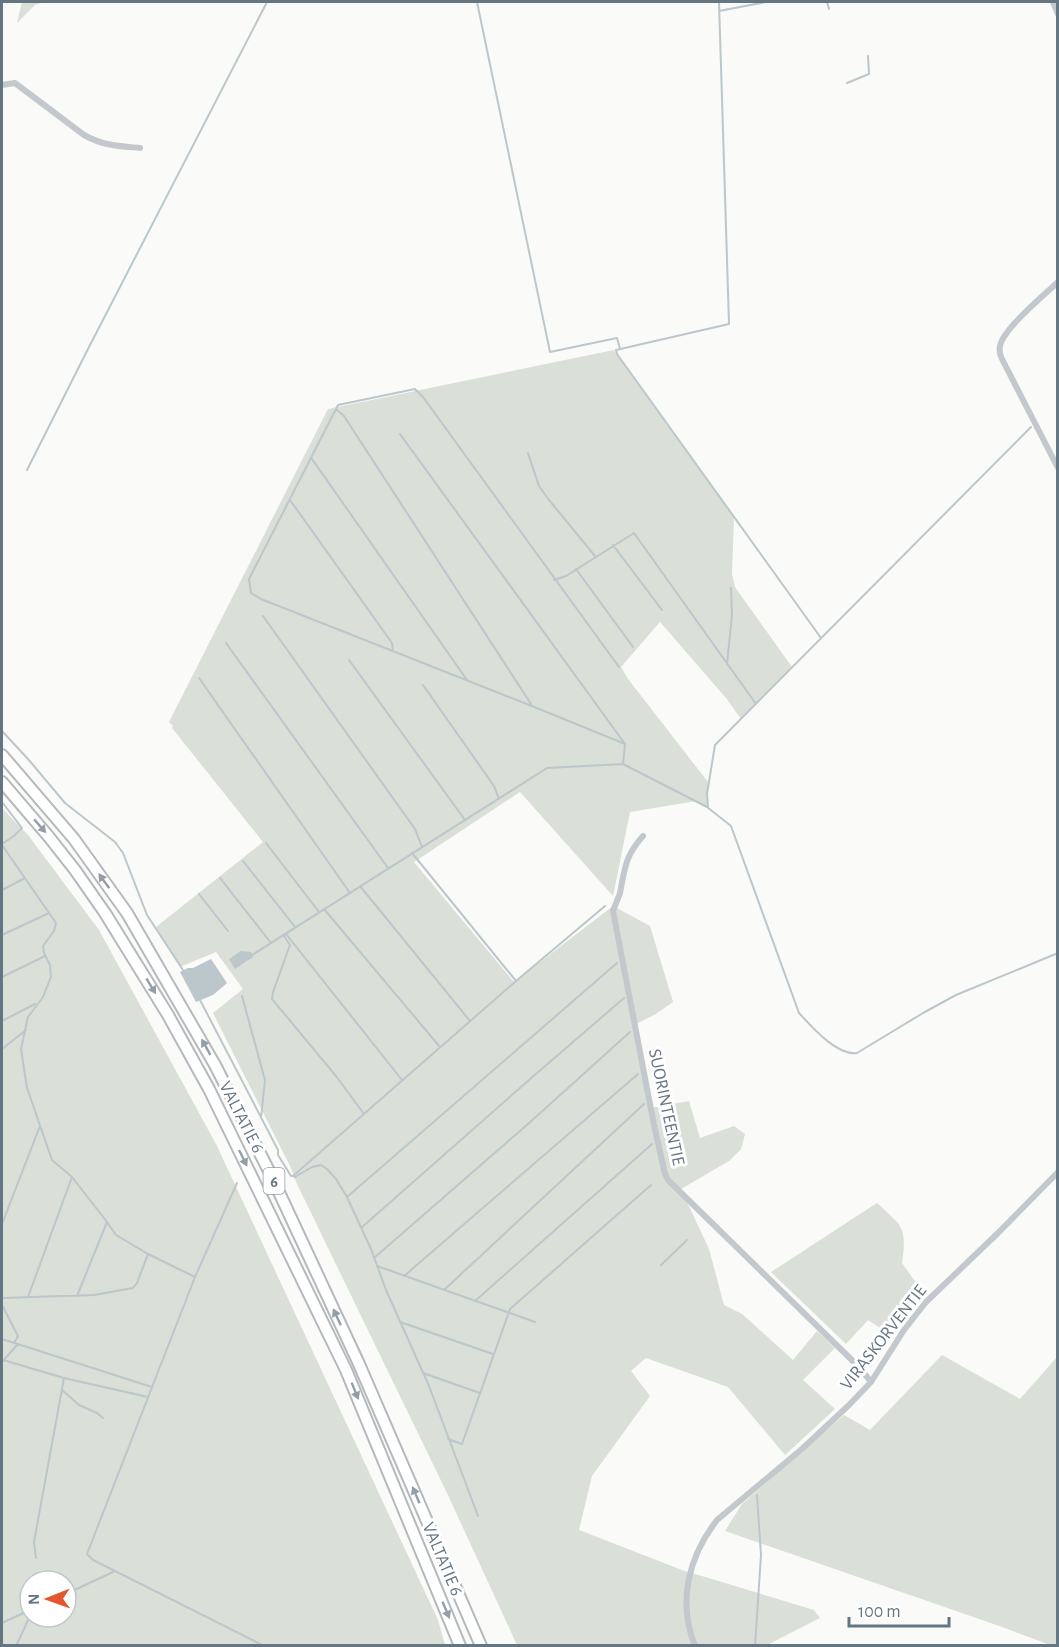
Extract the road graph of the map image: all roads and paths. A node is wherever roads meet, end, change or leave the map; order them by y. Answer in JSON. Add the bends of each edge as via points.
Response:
{"nodes":[{"id":1,"x":1053,"y":2,"type":"edge"},
{"id":2,"x":1058,"y":14,"type":"edge"},
{"id":3,"x":2,"y":85,"type":"edge"},
{"id":4,"x":140,"y":148,"type":"dead end"},
{"id":5,"x":1058,"y":282,"type":"edge"},
{"id":6,"x":1058,"y":468,"type":"edge"},
{"id":7,"x":2,"y":755,"type":"edge"},
{"id":8,"x":2,"y":782,"type":"edge"},
{"id":9,"x":644,"y":836,"type":"dead end"},
{"id":10,"x":1058,"y":1172,"type":"edge"},
{"id":11,"x":871,"y":1382,"type":"junction"},
{"id":12,"x":460,"y":1646,"type":"edge"},
{"id":13,"x":481,"y":1646,"type":"edge"},
{"id":14,"x":694,"y":1646,"type":"edge"}],
"edges":[{"from":1,"to":2,"type":"street"},
{"from":3,"to":4,"type":"street","via":[[15,83],[93,140]]},
{"from":5,"to":6,"type":"street","via":[[1009,329],[999,348]]},
{"from":13,"to":7,"type":"highway","name":"VALTATIE 6","number":"6","one_way":true,"via":[[359,1364],[220,1074],[127,913],[74,839]]},
{"from":8,"to":12,"type":"highway","name":"VALTATIE 6","number":"6","one_way":true,"via":[[105,913],[158,997],[208,1089],[346,1370]]},
{"from":9,"to":11,"type":"street","name":"SUORINTEENTIE","via":[[630,852],[613,911],[665,1174]]},
{"from":10,"to":11,"type":"street","name":"VIRASKORVENTIE","via":[[914,1316]]},
{"from":11,"to":14,"type":"street","name":"VIRASKORVENTIE","via":[[803,1448],[717,1520],[705,1537],[686,1593]]}]}
